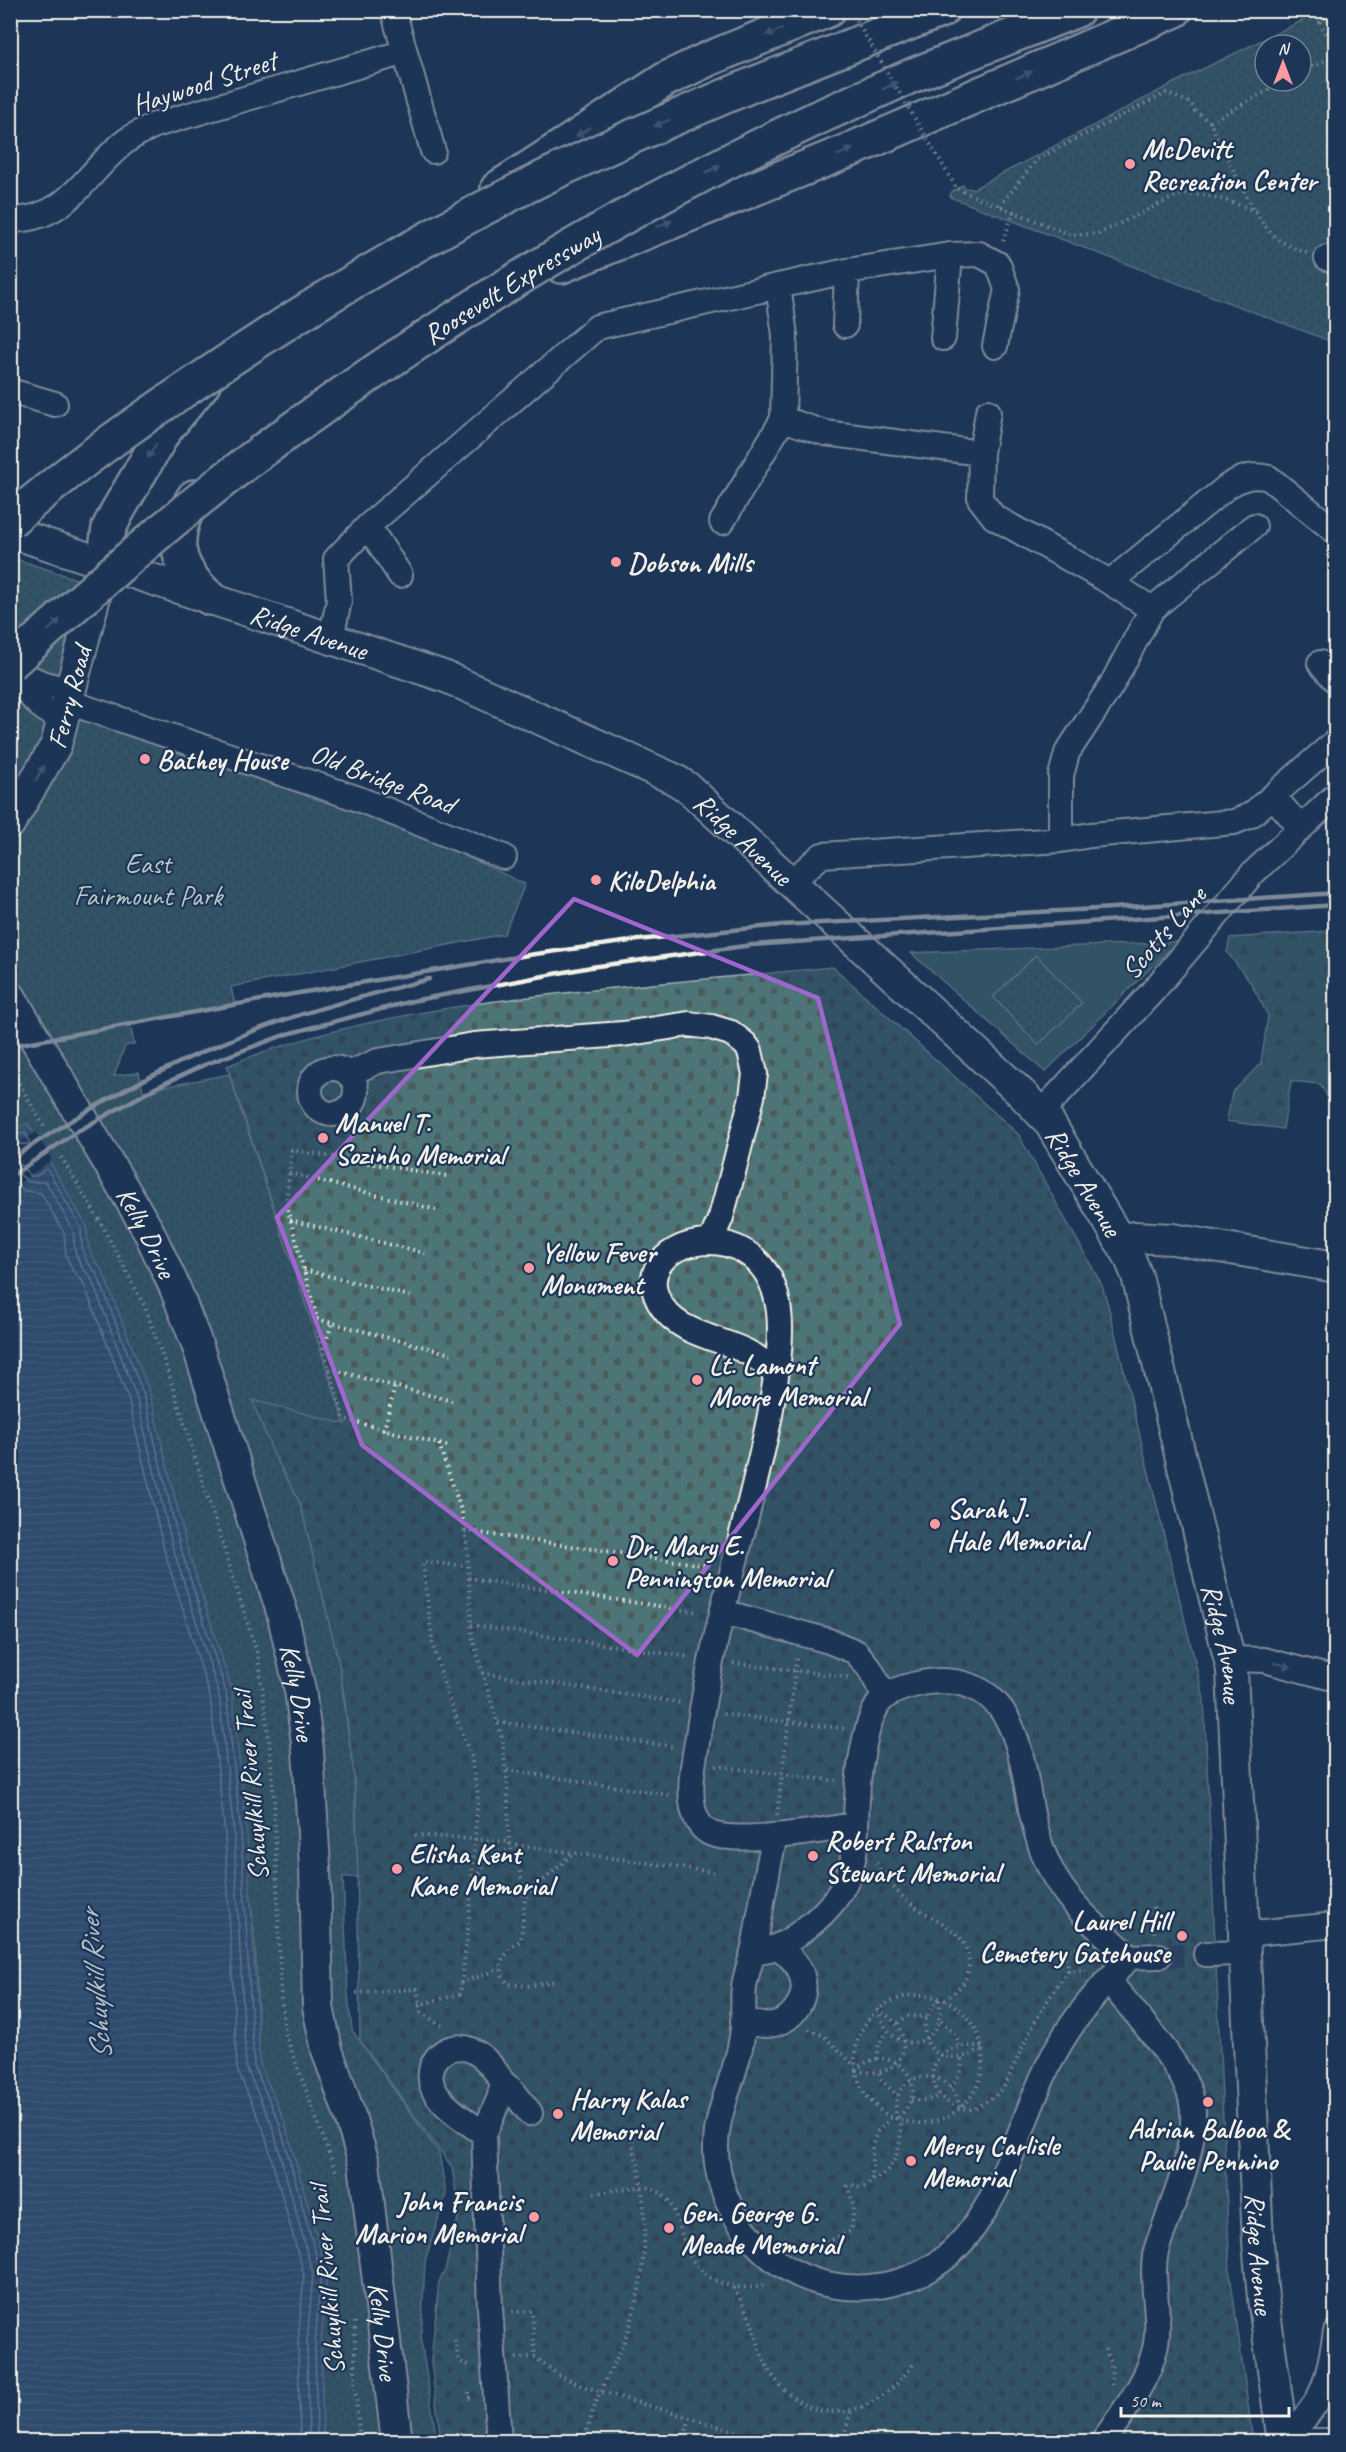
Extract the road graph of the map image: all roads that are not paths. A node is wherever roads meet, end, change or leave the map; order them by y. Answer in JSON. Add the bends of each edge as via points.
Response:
{"nodes":[{"id":1,"x":393,"y":10,"type":"edge"},
{"id":2,"x":828,"y":10,"type":"edge"},
{"id":3,"x":942,"y":10,"type":"edge"},
{"id":4,"x":1077,"y":10,"type":"edge"},
{"id":5,"x":1175,"y":10,"type":"edge"},
{"id":6,"x":405,"y":52,"type":"junction"},
{"id":7,"x":433,"y":151,"type":"dead end"},
{"id":8,"x":10,"y":220,"type":"edge"},
{"id":9,"x":950,"y":255,"type":"junction"},
{"id":10,"x":847,"y":271,"type":"junction"},
{"id":11,"x":778,"y":286,"type":"junction"},
{"id":12,"x":845,"y":325,"type":"dead end"},
{"id":13,"x":943,"y":338,"type":"dead end"},
{"id":14,"x":995,"y":345,"type":"dead end"},
{"id":15,"x":215,"y":373,"type":"junction"},
{"id":16,"x":10,"y":391,"type":"edge"},
{"id":17,"x":54,"y":404,"type":"dead end"},
{"id":18,"x":988,"y":412,"type":"dead end"},
{"id":19,"x":783,"y":419,"type":"junction"},
{"id":20,"x":981,"y":453,"type":"junction"},
{"id":21,"x":197,"y":493,"type":"junction"},
{"id":22,"x":10,"y":521,"type":"edge"},
{"id":23,"x":722,"y":522,"type":"dead end"},
{"id":24,"x":368,"y":526,"type":"junction"},
{"id":25,"x":1254,"y":526,"type":"dead end"},
{"id":26,"x":10,"y":532,"type":"edge"},
{"id":27,"x":1335,"y":532,"type":"edge"},
{"id":28,"x":104,"y":563,"type":"junction"},
{"id":29,"x":400,"y":574,"type":"dead end"},
{"id":30,"x":1110,"y":582,"type":"junction"},
{"id":31,"x":210,"y":598,"type":"junction"},
{"id":32,"x":1152,"y":609,"type":"junction"},
{"id":33,"x":331,"y":638,"type":"junction"},
{"id":34,"x":1320,"y":663,"type":"dead end"},
{"id":35,"x":12,"y":670,"type":"edge"},
{"id":36,"x":1335,"y":681,"type":"edge"},
{"id":37,"x":67,"y":704,"type":"junction"},
{"id":38,"x":1335,"y":741,"type":"edge"},
{"id":39,"x":1335,"y":795,"type":"edge"},
{"id":40,"x":1273,"y":796,"type":"junction"},
{"id":41,"x":10,"y":823,"type":"edge"},
{"id":42,"x":1300,"y":827,"type":"junction"},
{"id":43,"x":1061,"y":840,"type":"junction"},
{"id":44,"x":504,"y":857,"type":"dead end"},
{"id":45,"x":792,"y":881,"type":"junction"},
{"id":46,"x":10,"y":996,"type":"edge"},
{"id":47,"x":348,"y":1074,"type":"dead end"},
{"id":48,"x":1041,"y":1113,"type":"junction"},
{"id":49,"x":1119,"y":1240,"type":"junction"},
{"id":50,"x":711,"y":1241,"type":"junction"},
{"id":51,"x":1335,"y":1267,"type":"edge"},
{"id":52,"x":775,"y":1374,"type":"junction"},
{"id":53,"x":723,"y":1614,"type":"junction"},
{"id":54,"x":1230,"y":1659,"type":"junction"},
{"id":55,"x":1335,"y":1679,"type":"edge"},
{"id":56,"x":881,"y":1689,"type":"junction"},
{"id":57,"x":857,"y":1831,"type":"junction"},
{"id":58,"x":774,"y":1836,"type":"junction"},
{"id":59,"x":1335,"y":1926,"type":"edge"},
{"id":60,"x":1244,"y":1944,"type":"junction"},
{"id":61,"x":779,"y":1947,"type":"junction"},
{"id":62,"x":753,"y":1951,"type":"junction"},
{"id":63,"x":1206,"y":1954,"type":"tunnel mouth"},
{"id":64,"x":1159,"y":1956,"type":"tunnel mouth"},
{"id":65,"x":1130,"y":1957,"type":"junction"},
{"id":66,"x":1098,"y":1975,"type":"junction"},
{"id":67,"x":743,"y":2021,"type":"junction"},
{"id":68,"x":503,"y":2083,"type":"junction"},
{"id":69,"x":530,"y":2113,"type":"dead end"},
{"id":70,"x":484,"y":2133,"type":"junction"},
{"id":71,"x":1335,"y":2332,"type":"edge"},
{"id":72,"x":1283,"y":2441,"type":"edge"},
{"id":73,"x":1335,"y":2441,"type":"edge"},
{"id":74,"x":397,"y":2442,"type":"edge"},
{"id":75,"x":499,"y":2442,"type":"edge"},
{"id":76,"x":1102,"y":2442,"type":"edge"}],
"edges":[{"from":1,"to":6,"type":"street"},
{"from":2,"to":15,"type":"highway","one_way":true,"via":[[666,79]]},
{"from":3,"to":22,"type":"highway","one_way":true,"bridge":true,"via":[[649,128],[446,229],[237,354],[136,423]]},
{"from":35,"to":4,"type":"highway","name":"Roosevelt Expressway","one_way":true,"bridge":true,"via":[[82,599],[177,518],[276,441],[478,303],[698,177],[817,118]]},
{"from":21,"to":5,"type":"highway","one_way":true,"via":[[355,376],[503,293]]},
{"from":6,"to":7,"type":"street"},
{"from":6,"to":8,"type":"street","name":"Haywood Street","via":[[155,125],[126,141],[64,202],[43,214]]},
{"from":9,"to":10,"type":"street"},
{"from":9,"to":13,"type":"street"},
{"from":9,"to":14,"type":"street","via":[[979,254],[998,264],[1007,289]]},
{"from":10,"to":11,"type":"street"},
{"from":10,"to":12,"type":"street"},
{"from":11,"to":19,"type":"street","via":[[785,335]]},
{"from":11,"to":24,"type":"street","via":[[597,327]]},
{"from":15,"to":22,"type":"highway","via":[[78,467]]},
{"from":15,"to":28,"type":"highway","one_way":true,"via":[[179,411],[140,471],[109,528]]},
{"from":16,"to":17,"type":"street"},
{"from":18,"to":20,"type":"street"},
{"from":19,"to":20,"type":"street","via":[[825,433]]},
{"from":19,"to":23,"type":"street"},
{"from":20,"to":30,"type":"street","via":[[980,499],[994,517]]},
{"from":21,"to":28,"type":"highway"},
{"from":21,"to":31,"type":"highway","via":[[181,524],[179,556],[185,572]]},
{"from":24,"to":29,"type":"street"},
{"from":24,"to":33,"type":"street","via":[[336,559],[339,601]]},
{"from":25,"to":32,"type":"street"},
{"from":26,"to":28,"type":"main road","name":"Ridge Avenue"},
{"from":27,"to":30,"type":"street","via":[[1269,478],[1243,477]]},
{"from":28,"to":31,"type":"main road","name":"Ridge Avenue"},
{"from":28,"to":37,"type":"main road","name":"Ferry Road"},
{"from":30,"to":32,"type":"street"},
{"from":31,"to":33,"type":"main road","name":"Ridge Avenue"},
{"from":32,"to":43,"type":"street","via":[[1111,686],[1067,753],[1061,776]]},
{"from":33,"to":45,"type":"main road","name":"Ridge Avenue","via":[[446,677],[674,779]]},
{"from":34,"to":36,"type":"street"},
{"from":35,"to":37,"type":"street","name":"Old Bridge Road","via":[[47,713]]},
{"from":41,"to":37,"type":"main road","name":"Ferry Road","one_way":true,"via":[[50,757]]},
{"from":37,"to":44,"type":"street","name":"Old Bridge Road","via":[[337,791]]},
{"from":38,"to":40,"type":"street"},
{"from":39,"to":42,"type":"street","name":"Scotts Lane"},
{"from":40,"to":42,"type":"street"},
{"from":40,"to":43,"type":"street","via":[[1251,815],[1234,822]]},
{"from":42,"to":48,"type":"street","name":"Scotts Lane","via":[[1252,874],[1153,991]]},
{"from":43,"to":45,"type":"street","via":[[822,855]]},
{"from":45,"to":48,"type":"main road","name":"Ridge Avenue"},
{"from":46,"to":74,"type":"main road","name":"Kelly Drive","via":[[148,1230],[175,1288],[282,1612],[300,1690],[310,1774],[318,2007],[327,2050],[364,2163]]},
{"from":47,"to":50,"type":"street","via":[[378,1061],[474,1045],[623,1035],[689,1024],[731,1033],[750,1050],[755,1065],[754,1083],[721,1217]]},
{"from":48,"to":49,"type":"main road","name":"Ridge Avenue"},
{"from":49,"to":51,"type":"main road","via":[[1173,1239]]},
{"from":49,"to":54,"type":"main road","name":"Ridge Avenue","via":[[1133,1264],[1143,1298]]},
{"from":50,"to":52,"type":"street","via":[[752,1256],[772,1285],[779,1316]]},
{"from":50,"to":52,"type":"street","via":[[689,1243],[663,1261],[654,1276],[659,1302],[679,1323],[748,1352]]},
{"from":52,"to":53,"type":"street","via":[[767,1429]]},
{"from":53,"to":56,"type":"street","via":[[829,1641],[856,1652]]},
{"from":53,"to":58,"type":"street","via":[[702,1709],[691,1798],[696,1819],[707,1832]]},
{"from":54,"to":55,"type":"street","one_way":true,"via":[[1264,1660]]},
{"from":54,"to":60,"type":"main road","name":"Ridge Avenue"},
{"from":56,"to":57,"type":"street","via":[[867,1734],[858,1784]]},
{"from":56,"to":65,"type":"street","via":[[944,1681],[974,1688],[1000,1706],[1019,1746],[1037,1835],[1049,1867],[1077,1907]]},
{"from":57,"to":58,"type":"street"},
{"from":57,"to":61,"type":"street","via":[[851,1867],[839,1894],[818,1918]]},
{"from":58,"to":62,"type":"street"},
{"from":59,"to":60,"type":"street"},
{"from":60,"to":63,"type":"street"},
{"from":60,"to":72,"type":"main road","name":"Ridge Avenue","via":[[1259,2261]]},
{"from":61,"to":62,"type":"street"},
{"from":61,"to":67,"type":"street","via":[[798,1966],[803,1984],[798,2006],[786,2021],[767,2025]]},
{"from":62,"to":67,"type":"street","via":[[744,1990]]},
{"from":64,"to":65,"type":"street"},
{"from":65,"to":66,"type":"street"},
{"from":66,"to":67,"type":"street","via":[[1042,2078],[1001,2177],[966,2237],[947,2256],[909,2278],[879,2286],[834,2286],[790,2271],[743,2228],[727,2200],[718,2173],[716,2148],[718,2127],[740,2050]]},
{"from":66,"to":76,"type":"street","via":[[1177,2068],[1192,2107],[1183,2171],[1155,2257],[1157,2335],[1153,2356],[1136,2392]]},
{"from":68,"to":69,"type":"street"},
{"from":68,"to":70,"type":"street"},
{"from":68,"to":70,"type":"street","via":[[488,2063],[469,2049],[446,2050],[433,2064],[432,2084],[438,2096]]},
{"from":70,"to":75,"type":"street"},
{"from":71,"to":72,"type":"street","via":[[1320,2399]]},
{"from":72,"to":73,"type":"street"}]}
